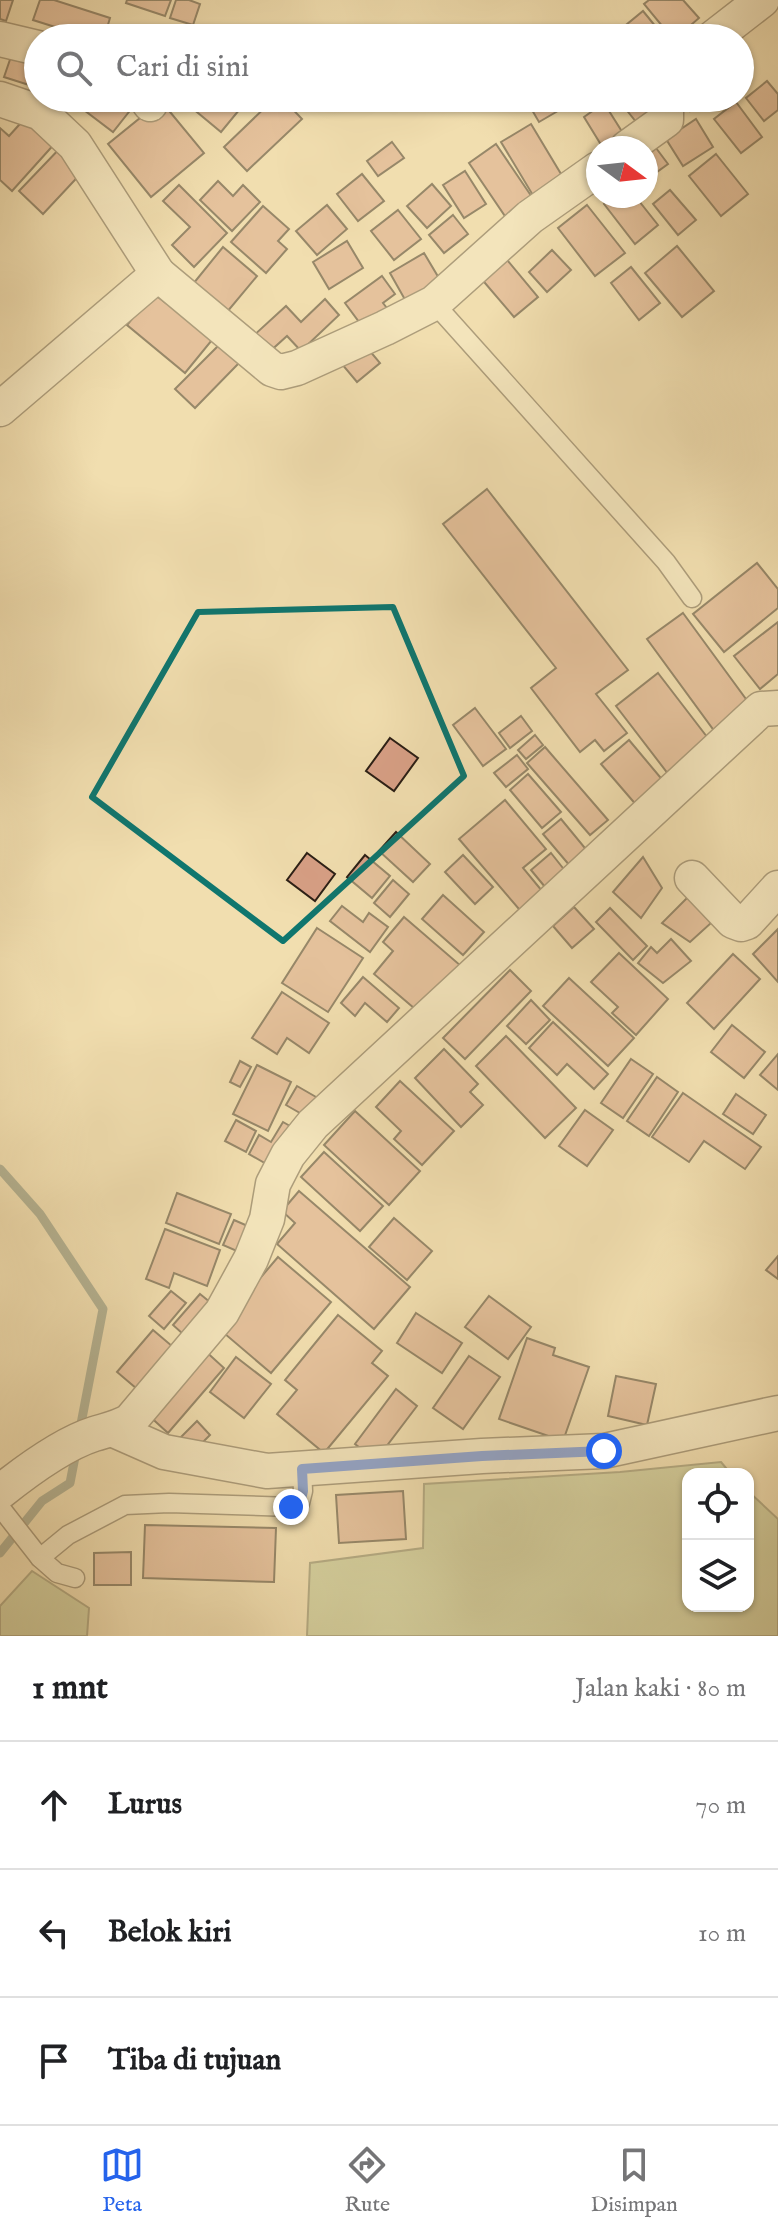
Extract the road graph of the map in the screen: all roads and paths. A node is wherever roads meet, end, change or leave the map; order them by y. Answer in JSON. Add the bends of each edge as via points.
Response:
{"nodes":[{"id":1,"x":762,"y":0,"type":"edge"},
{"id":2,"x":731,"y":24,"type":"edge"},
{"id":3,"x":0,"y":39,"type":"edge"},
{"id":4,"x":24,"y":45,"type":"edge"},
{"id":5,"x":0,"y":99,"type":"edge"},
{"id":6,"x":24,"y":107,"type":"edge"},
{"id":7,"x":38,"y":112,"type":"edge"},
{"id":8,"x":666,"y":112,"type":"edge"},
{"id":9,"x":644,"y":136,"type":"edge"},
{"id":10,"x":586,"y":177,"type":"edge"},
{"id":11,"x":158,"y":274,"type":"junction"},
{"id":12,"x":434,"y":303,"type":"junction"},
{"id":13,"x":0,"y":409,"type":"edge"},
{"id":14,"x":692,"y":598,"type":"dead end"},
{"id":15,"x":778,"y":708,"type":"edge"},
{"id":16,"x":692,"y":878,"type":"dead end"},
{"id":17,"x":778,"y":888,"type":"edge"},
{"id":18,"x":778,"y":1413,"type":"edge"},
{"id":19,"x":104,"y":1432,"type":"junction"},
{"id":20,"x":302,"y":1469,"type":"junction"},
{"id":21,"x":3,"y":1505,"type":"edge"},
{"id":22,"x":40,"y":1558,"type":"junction"},
{"id":23,"x":75,"y":1578,"type":"dead end"}],
"edges":[{"from":1,"to":2,"type":"street"},
{"from":3,"to":4,"type":"street"},
{"from":5,"to":6,"type":"street"},
{"from":7,"to":11,"type":"street","via":[[75,145]]},
{"from":8,"to":9,"type":"street","via":[[666,120]]},
{"from":10,"to":12,"type":"street","via":[[530,217]]},
{"from":11,"to":12,"type":"street","via":[[281,372]]},
{"from":11,"to":13,"type":"street"},
{"from":12,"to":14,"type":"lane","via":[[666,562]]},
{"from":15,"to":19,"type":"street","via":[[761,709],[313,1124],[273,1184],[251,1259],[222,1312],[141,1410]]},
{"from":16,"to":17,"type":"street","via":[[741,924]]},
{"from":18,"to":20,"type":"street","via":[[604,1451]]},
{"from":19,"to":20,"type":"street","via":[[164,1452],[267,1471]]},
{"from":19,"to":21,"type":"street","via":[[51,1456]]},
{"from":20,"to":22,"type":"lane","via":[[300,1503],[291,1507],[125,1505],[68,1535]]},
{"from":21,"to":22,"type":"lane"},
{"from":22,"to":23,"type":"lane","via":[[57,1573]]}]}
